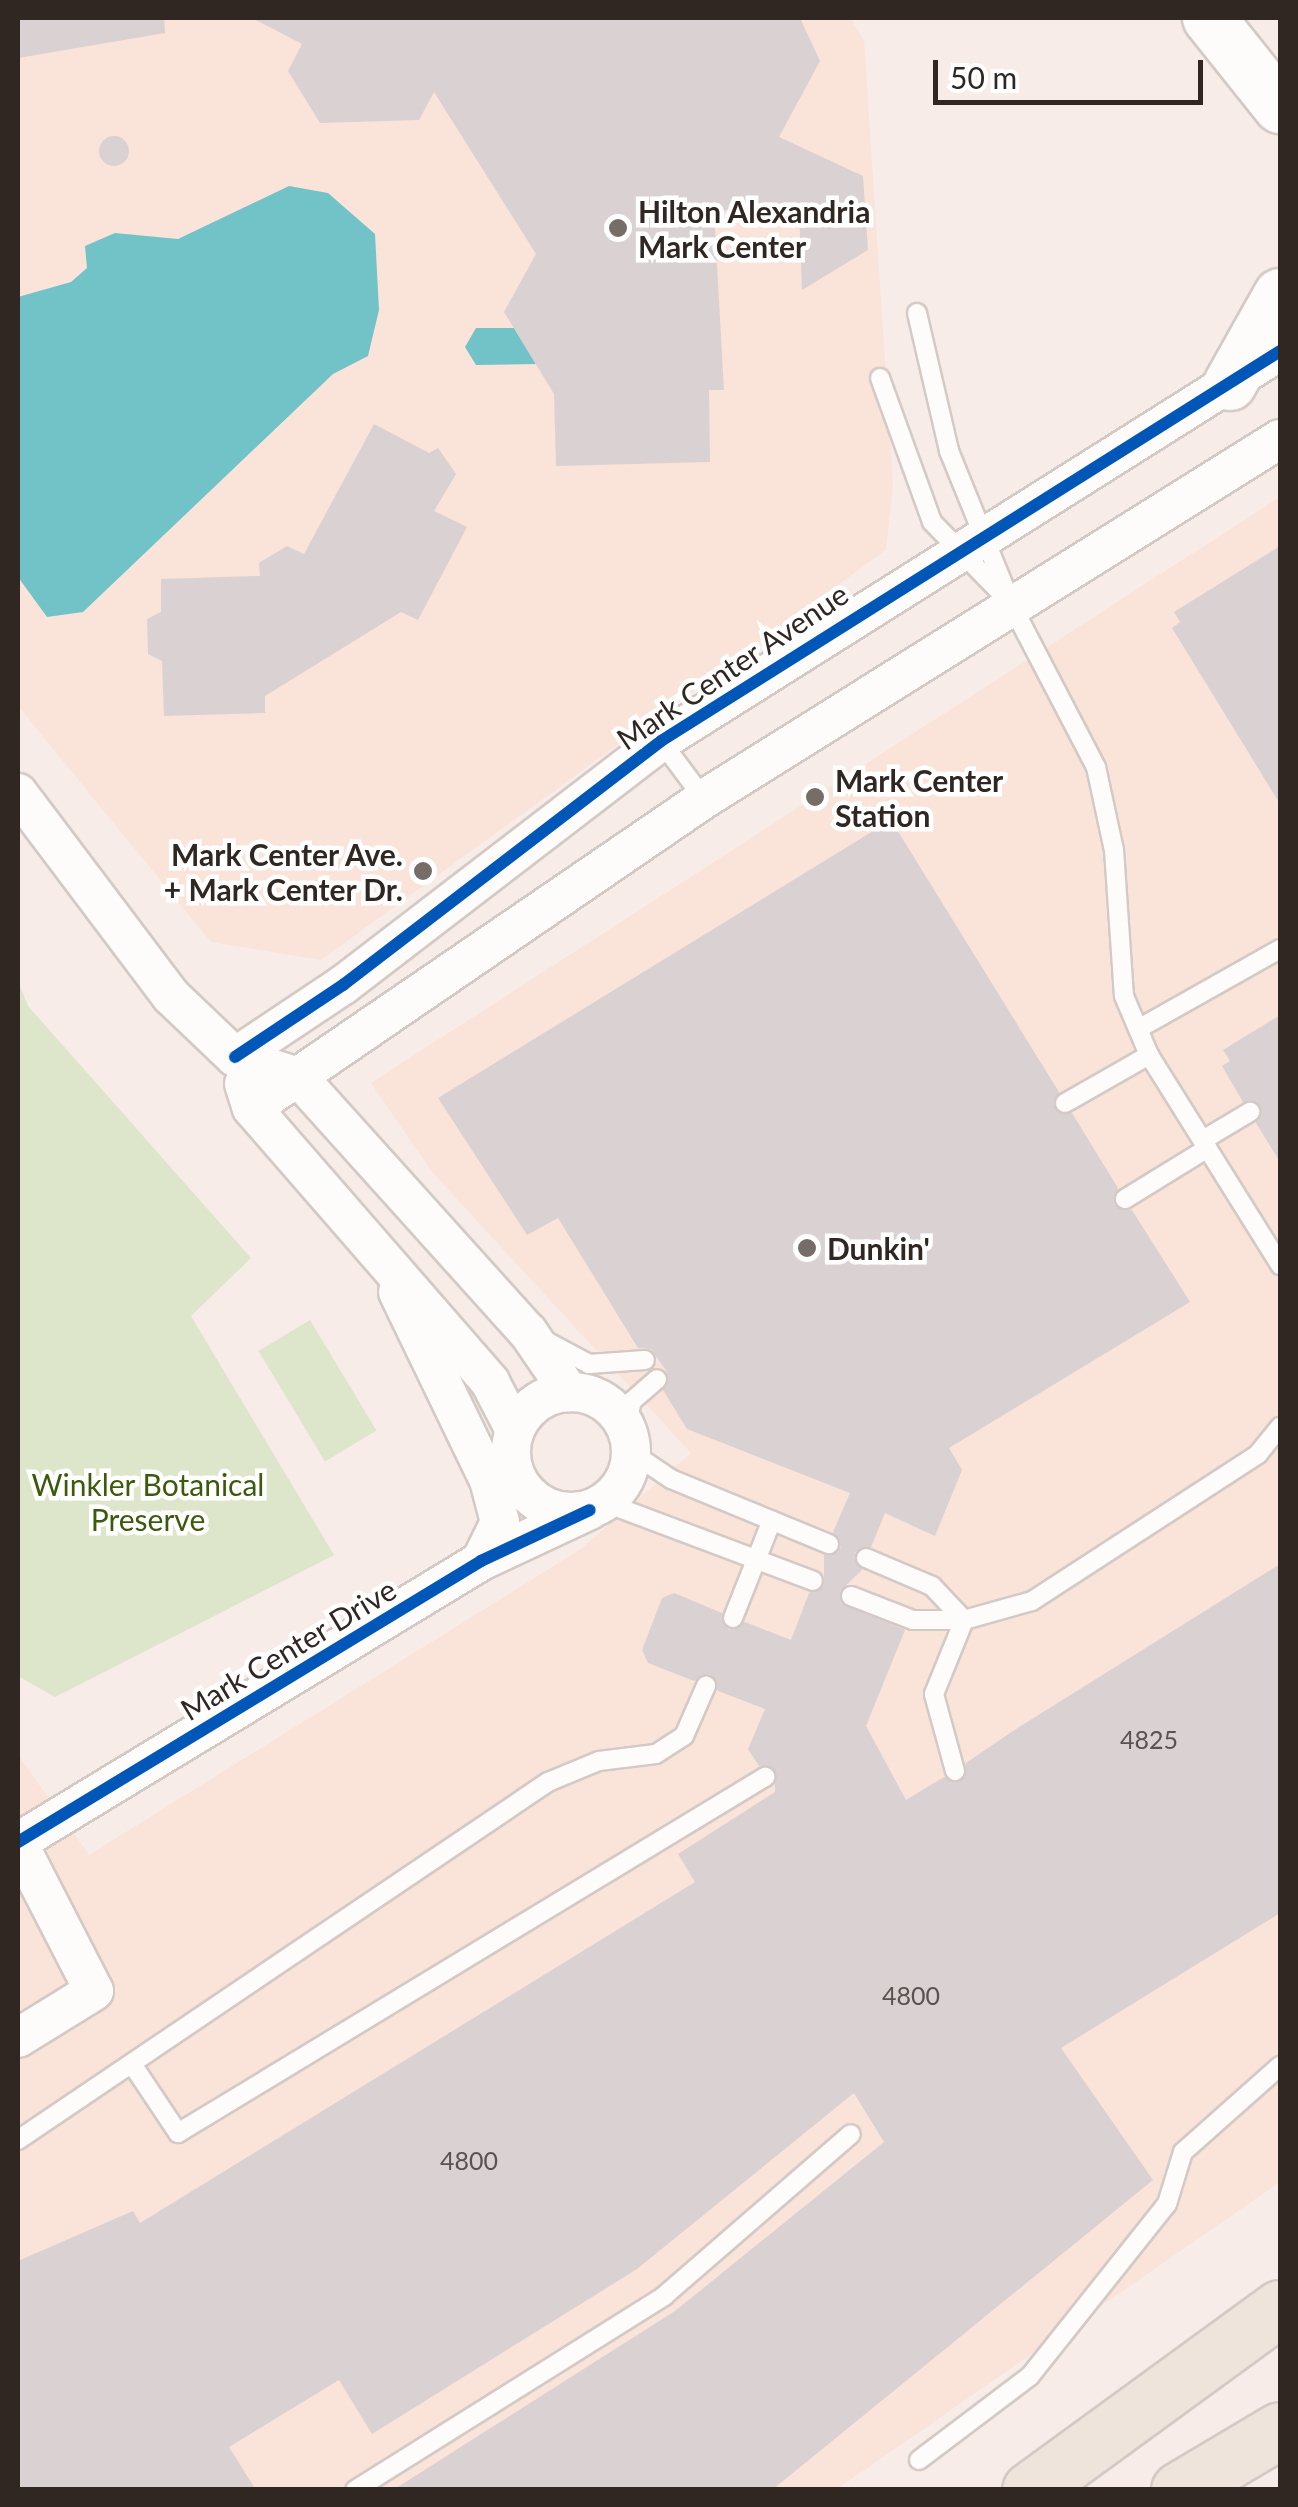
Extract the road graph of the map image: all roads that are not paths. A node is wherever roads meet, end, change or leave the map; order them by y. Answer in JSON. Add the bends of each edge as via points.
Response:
{"nodes":[{"id":1,"x":1210,"y":18,"type":"edge"},
{"id":2,"x":1280,"y":107,"type":"edge"},
{"id":3,"x":1280,"y":296,"type":"edge"},
{"id":4,"x":917,"y":313,"type":"dead end"},
{"id":5,"x":1280,"y":352,"type":"edge"},
{"id":6,"x":880,"y":378,"type":"dead end"},
{"id":7,"x":1230,"y":384,"type":"junction"},
{"id":8,"x":1280,"y":438,"type":"edge"},
{"id":9,"x":970,"y":539,"type":"junction"},
{"id":10,"x":1011,"y":604,"type":"junction"},
{"id":11,"x":661,"y":740,"type":"junction"},
{"id":12,"x":18,"y":793,"type":"edge"},
{"id":13,"x":704,"y":799,"type":"junction"},
{"id":14,"x":1280,"y":948,"type":"edge"},
{"id":15,"x":1138,"y":1029,"type":"junction"},
{"id":16,"x":1149,"y":1055,"type":"junction"},
{"id":17,"x":235,"y":1057,"type":"junction"},
{"id":18,"x":298,"y":1077,"type":"junction"},
{"id":19,"x":1066,"y":1103,"type":"dead end"},
{"id":20,"x":252,"y":1108,"type":"junction"},
{"id":21,"x":1250,"y":1112,"type":"dead end"},
{"id":22,"x":1206,"y":1144,"type":"junction"},
{"id":23,"x":1125,"y":1199,"type":"dead end"},
{"id":24,"x":1280,"y":1265,"type":"edge"},
{"id":25,"x":388,"y":1266,"type":"junction"},
{"id":26,"x":528,"y":1332,"type":"junction"},
{"id":27,"x":645,"y":1360,"type":"dead end"},
{"id":28,"x":657,"y":1380,"type":"dead end"},
{"id":29,"x":569,"y":1392,"type":"junction"},
{"id":30,"x":1280,"y":1427,"type":"edge"},
{"id":31,"x":515,"y":1430,"type":"junction"},
{"id":32,"x":628,"y":1439,"type":"junction"},
{"id":33,"x":598,"y":1506,"type":"junction"},
{"id":34,"x":772,"y":1520,"type":"junction"},
{"id":35,"x":828,"y":1544,"type":"dead end"},
{"id":36,"x":866,"y":1558,"type":"dead end"},
{"id":37,"x":481,"y":1561,"type":"junction"},
{"id":38,"x":753,"y":1565,"type":"junction"},
{"id":39,"x":813,"y":1581,"type":"dead end"},
{"id":40,"x":851,"y":1596,"type":"dead end"},
{"id":41,"x":733,"y":1618,"type":"dead end"},
{"id":42,"x":964,"y":1620,"type":"junction"},
{"id":43,"x":706,"y":1686,"type":"dead end"},
{"id":44,"x":955,"y":1771,"type":"dead end"},
{"id":45,"x":766,"y":1777,"type":"dead end"},
{"id":46,"x":18,"y":1842,"type":"edge"},
{"id":47,"x":18,"y":2038,"type":"edge"},
{"id":48,"x":132,"y":2064,"type":"junction"},
{"id":49,"x":1280,"y":2066,"type":"edge"},
{"id":50,"x":851,"y":2134,"type":"dead end"},
{"id":51,"x":18,"y":2140,"type":"edge"},
{"id":52,"x":1280,"y":2308,"type":"edge"},
{"id":53,"x":1280,"y":2430,"type":"edge"},
{"id":54,"x":919,"y":2460,"type":"dead end"},
{"id":55,"x":355,"y":2490,"type":"edge"},
{"id":56,"x":1030,"y":2490,"type":"edge"},
{"id":57,"x":1179,"y":2490,"type":"edge"}],
"edges":[{"from":1,"to":2,"type":"main road"},
{"from":3,"to":7,"type":"main road"},
{"from":4,"to":9,"type":"lane"},
{"from":5,"to":7,"type":"street","name":"Mark Center Avenue"},
{"from":6,"to":9,"type":"lane","via":[[905,466],[932,522]]},
{"from":7,"to":9,"type":"street","name":"Mark Center Avenue"},
{"from":8,"to":10,"type":"street"},
{"from":9,"to":10,"type":"lane"},
{"from":9,"to":10,"type":"lane"},
{"from":9,"to":11,"type":"street","name":"Mark Center Avenue"},
{"from":10,"to":13,"type":"street"},
{"from":10,"to":15,"type":"lane","via":[[1096,767],[1114,850],[1116,941]]},
{"from":11,"to":13,"type":"lane"},
{"from":11,"to":17,"type":"street","name":"Mark Center Avenue"},
{"from":12,"to":17,"type":"street","via":[[171,996]]},
{"from":13,"to":18,"type":"street"},
{"from":14,"to":15,"type":"lane"},
{"from":15,"to":16,"type":"lane"},
{"from":16,"to":19,"type":"lane"},
{"from":16,"to":22,"type":"lane"},
{"from":17,"to":18,"type":"street"},
{"from":17,"to":20,"type":"street"},
{"from":18,"to":20,"type":"street"},
{"from":18,"to":26,"type":"street"},
{"from":20,"to":25,"type":"street"},
{"from":21,"to":22,"type":"lane"},
{"from":22,"to":23,"type":"lane"},
{"from":22,"to":24,"type":"lane"},
{"from":25,"to":31,"type":"street","via":[[490,1382]]},
{"from":25,"to":37,"type":"street","via":[[489,1480],[500,1522]]},
{"from":26,"to":27,"type":"lane","via":[[589,1364]]},
{"from":26,"to":29,"type":"street"},
{"from":28,"to":32,"type":"lane","via":[[632,1401]]},
{"from":29,"to":31,"type":"street","via":[[536,1403]]},
{"from":29,"to":32,"type":"street","via":[[602,1400]]},
{"from":30,"to":42,"type":"lane","via":[[1258,1454],[1032,1601]]},
{"from":31,"to":33,"type":"street","via":[[512,1463],[526,1494],[556,1511]]},
{"from":32,"to":33,"type":"street","via":[[628,1476]]},
{"from":32,"to":34,"type":"lane"},
{"from":33,"to":37,"type":"street","name":"Mark Center Drive"},
{"from":33,"to":38,"type":"lane"},
{"from":34,"to":35,"type":"lane"},
{"from":34,"to":38,"type":"lane"},
{"from":36,"to":42,"type":"lane","via":[[932,1586]]},
{"from":37,"to":46,"type":"street","name":"Mark Center Drive"},
{"from":38,"to":39,"type":"lane"},
{"from":38,"to":41,"type":"lane"},
{"from":40,"to":42,"type":"lane","via":[[913,1620]]},
{"from":42,"to":44,"type":"lane","via":[[934,1694]]},
{"from":43,"to":48,"type":"lane","via":[[684,1736],[656,1754],[600,1761],[548,1782],[225,1991]]},
{"from":45,"to":48,"type":"lane","via":[[178,2133]]},
{"from":46,"to":47,"type":"street","name":"Mark Center Drive","via":[[94,1991]]},
{"from":48,"to":51,"type":"lane"},
{"from":49,"to":54,"type":"lane","via":[[1183,2152],[1167,2204],[1030,2376]]},
{"from":50,"to":55,"type":"lane","via":[[664,2296]]},
{"from":52,"to":56,"type":"highway"},
{"from":53,"to":57,"type":"highway"}]}
